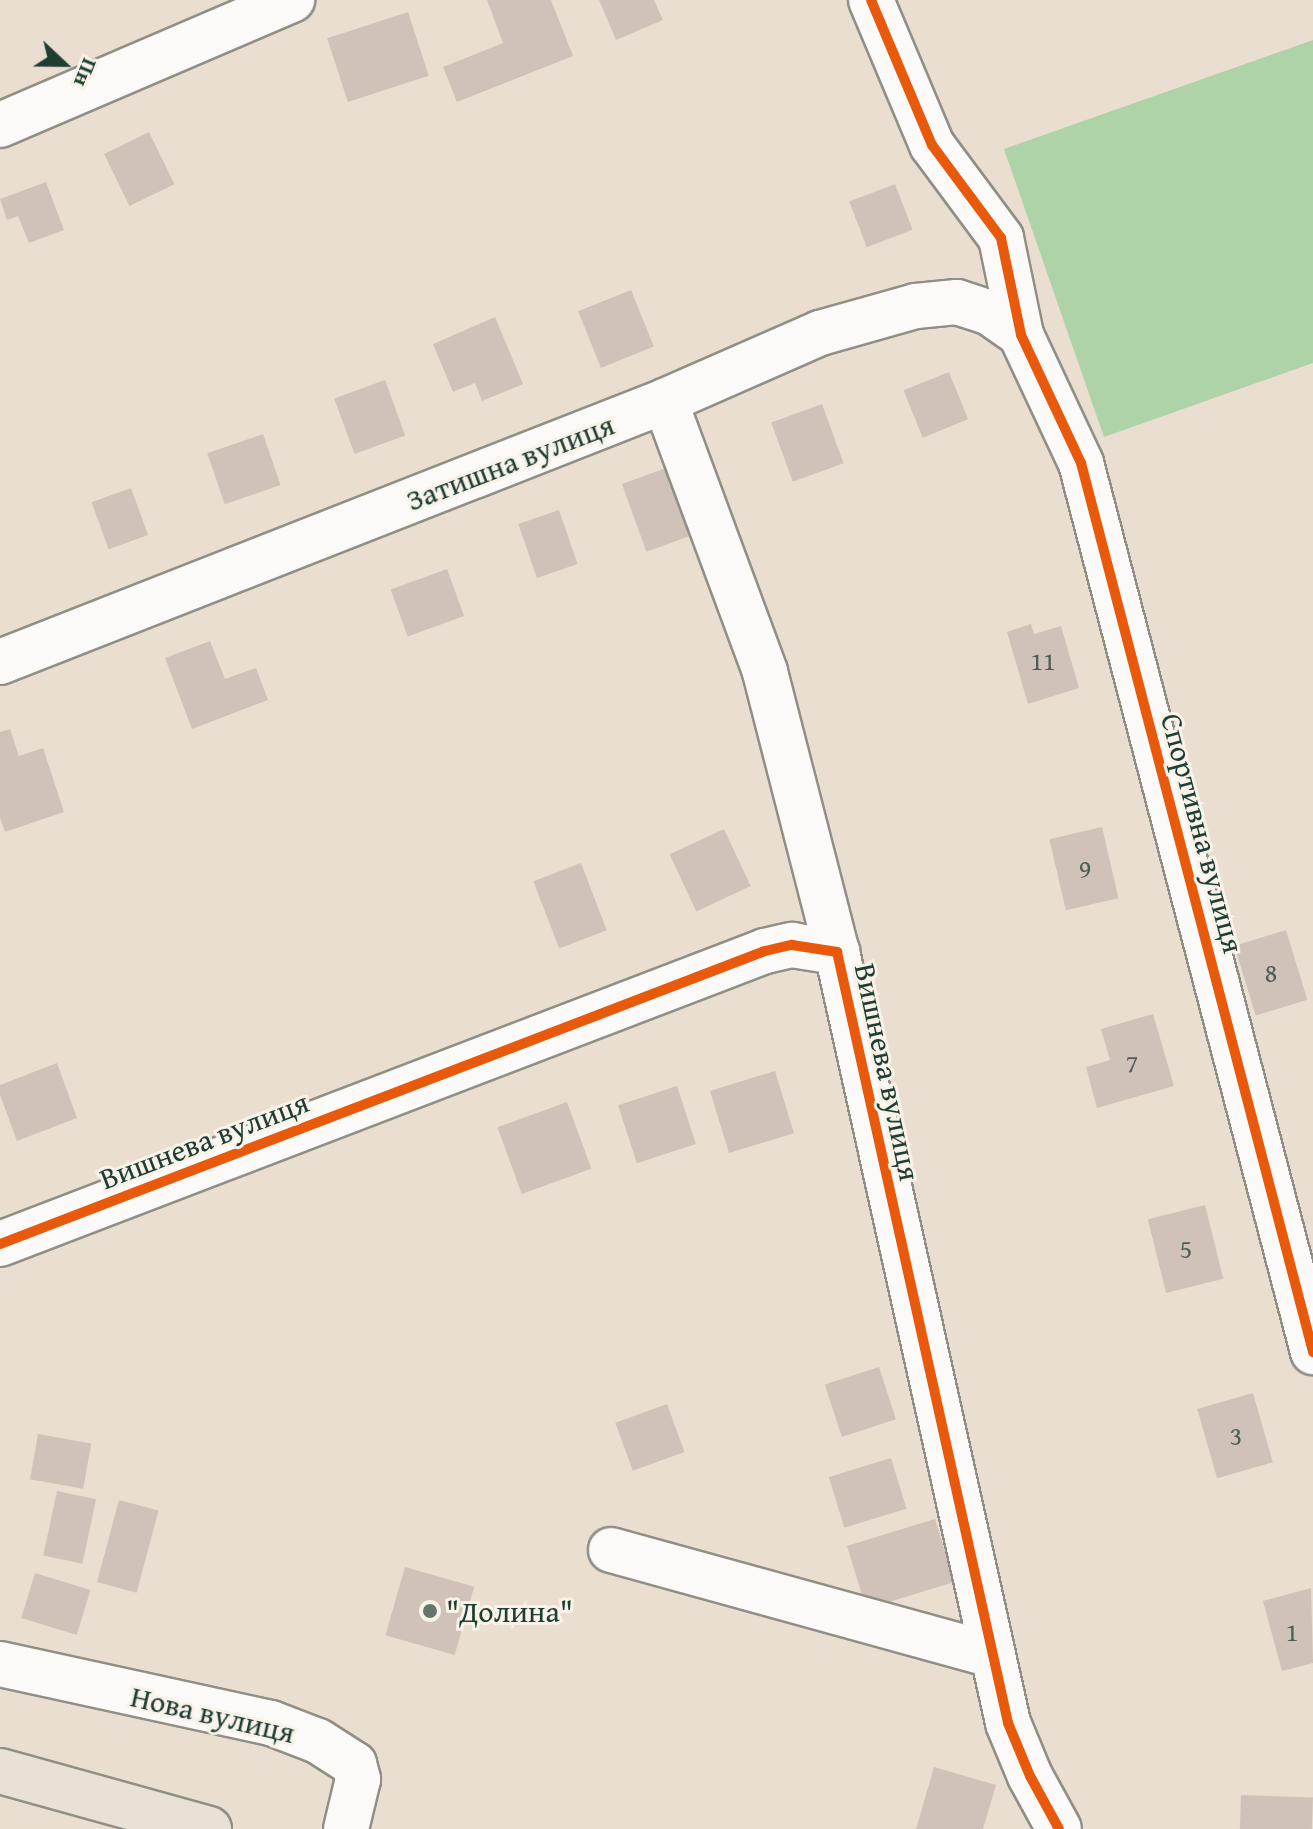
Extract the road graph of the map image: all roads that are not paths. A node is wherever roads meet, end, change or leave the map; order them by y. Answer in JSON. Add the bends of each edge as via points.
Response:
{"nodes":[{"id":1,"x":292,"y":0,"type":"edge"},
{"id":2,"x":871,"y":0,"type":"edge"},
{"id":3,"x":0,"y":125,"type":"edge"},
{"id":4,"x":1005,"y":254,"type":"junction"},
{"id":5,"x":957,"y":302,"type":"junction"},
{"id":6,"x":1021,"y":335,"type":"junction"},
{"id":7,"x":665,"y":401,"type":"junction"},
{"id":8,"x":0,"y":662,"type":"edge"},
{"id":9,"x":837,"y":952,"type":"junction"},
{"id":10,"x":0,"y":1244,"type":"edge"},
{"id":11,"x":1313,"y":1352,"type":"edge"},
{"id":12,"x":611,"y":1550,"type":"dead end"},
{"id":13,"x":991,"y":1655,"type":"junction"},
{"id":14,"x":0,"y":1664,"type":"edge"},
{"id":15,"x":0,"y":1771,"type":"edge"},
{"id":16,"x":209,"y":1829,"type":"edge"},
{"id":17,"x":346,"y":1829,"type":"edge"},
{"id":18,"x":1059,"y":1829,"type":"edge"}],
"edges":[{"from":1,"to":3,"type":"street"},
{"from":2,"to":4,"type":"street","name":"Спортивна вулиця","via":[[932,145],[1001,238]]},
{"from":4,"to":5,"type":"street","via":[[981,284]]},
{"from":4,"to":6,"type":"street","name":"Спортивна вулиця"},
{"from":5,"to":6,"type":"street","name":"Затишна вулиця","via":[[990,313]]},
{"from":5,"to":7,"type":"street","name":"Затишна вулиця","via":[[916,306],[820,333]]},
{"from":6,"to":11,"type":"street","name":"Спортивна вулиця","via":[[1081,463]]},
{"from":7,"to":8,"type":"street","name":"Затишна вулиця"},
{"from":7,"to":9,"type":"street","via":[[765,672]]},
{"from":9,"to":10,"type":"street","name":"Вишнева вулиця","via":[[792,945],[765,951]]},
{"from":9,"to":13,"type":"street","name":"Вишнева вулиця"},
{"from":12,"to":13,"type":"street"},
{"from":13,"to":18,"type":"street","name":"Вишнева вулиця","via":[[1008,1723]]},
{"from":14,"to":17,"type":"street","name":"Нова вулиця","via":[[271,1723],[318,1741],[354,1764],[358,1779]]},
{"from":15,"to":16,"type":"main road"}]}
